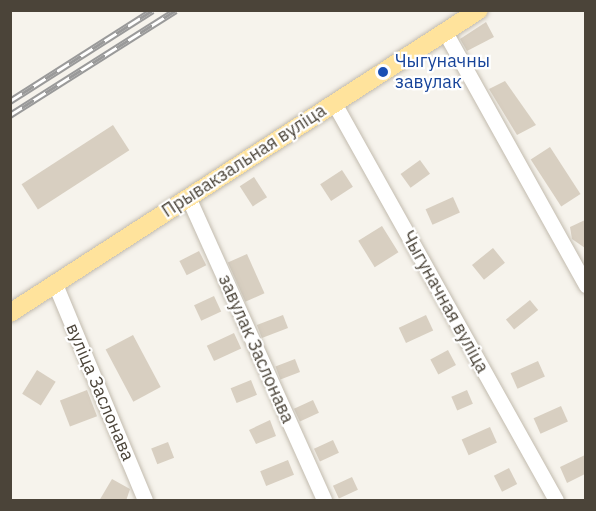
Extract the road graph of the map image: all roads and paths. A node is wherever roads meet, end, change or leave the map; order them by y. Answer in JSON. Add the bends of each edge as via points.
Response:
{"nodes":[{"id":1,"x":479,"y":10,"type":"edge"},
{"id":2,"x":445,"y":32,"type":"junction"},
{"id":3,"x":334,"y":103,"type":"junction"},
{"id":4,"x":188,"y":197,"type":"junction"},
{"id":5,"x":56,"y":284,"type":"junction"},
{"id":6,"x":585,"y":285,"type":"edge"},
{"id":7,"x":10,"y":314,"type":"edge"},
{"id":8,"x":145,"y":501,"type":"edge"},
{"id":9,"x":324,"y":501,"type":"edge"},
{"id":10,"x":556,"y":501,"type":"edge"}],
"edges":[{"from":1,"to":2,"type":"main road","name":"Прывакзальная вуліца"},
{"from":2,"to":3,"type":"main road","name":"Прывакзальная вуліца"},
{"from":2,"to":6,"type":"street"},
{"from":3,"to":4,"type":"main road","name":"Прывакзальная вуліца"},
{"from":3,"to":10,"type":"street","name":"Чыгуначная вуліца"},
{"from":4,"to":5,"type":"main road","name":"Прывакзальная вуліца"},
{"from":4,"to":9,"type":"street","name":"завулак Заслонава"},
{"from":5,"to":7,"type":"main road","name":"Прывакзальная вуліца"},
{"from":5,"to":8,"type":"street","name":"вуліца Заслонава"}]}
